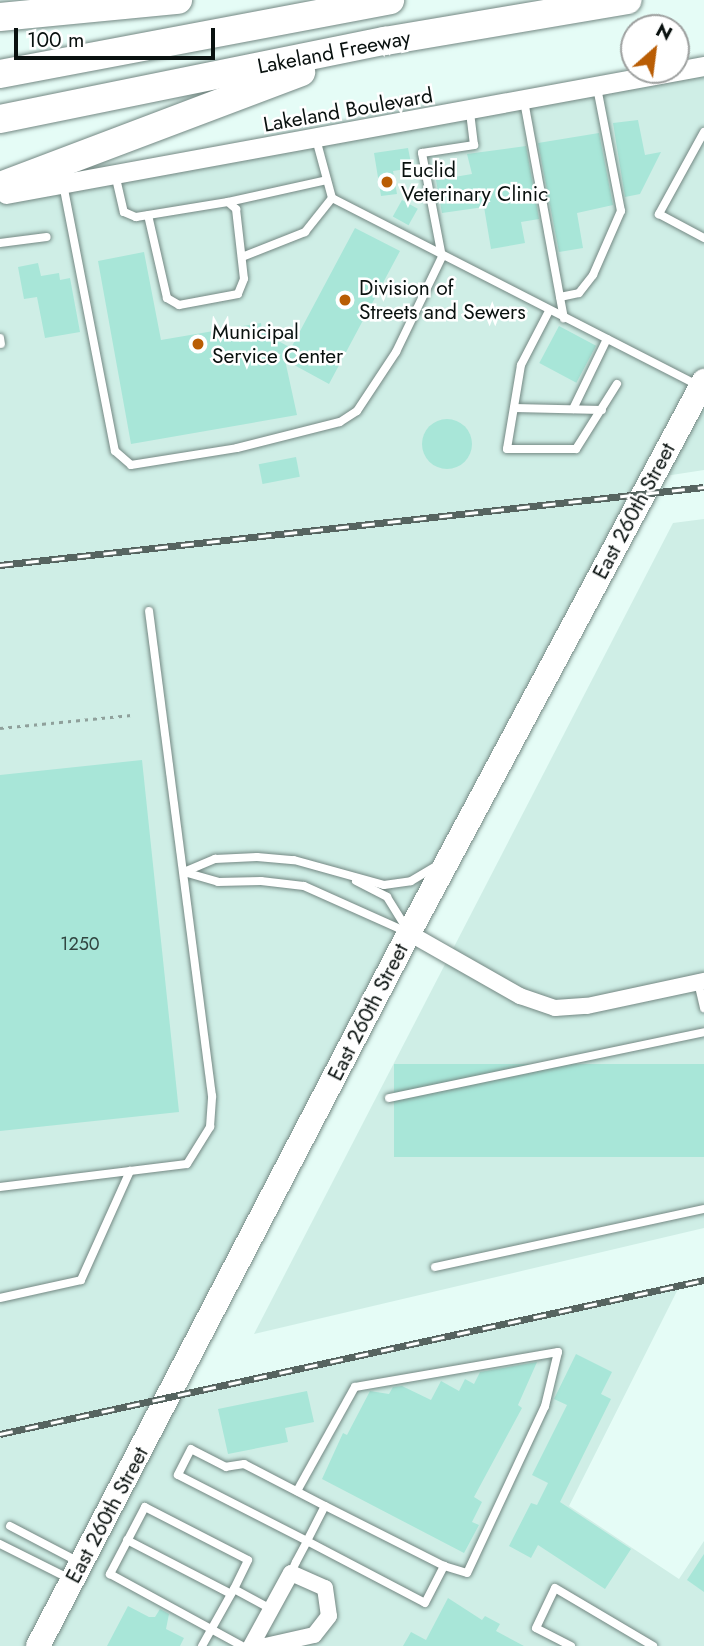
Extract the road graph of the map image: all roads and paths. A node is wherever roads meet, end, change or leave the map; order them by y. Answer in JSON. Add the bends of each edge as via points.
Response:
{"nodes":[{"id":1,"x":52,"y":0,"type":"edge"},
{"id":2,"x":178,"y":0,"type":"edge"},
{"id":3,"x":390,"y":0,"type":"edge"},
{"id":4,"x":628,"y":0,"type":"edge"},
{"id":5,"x":0,"y":14,"type":"edge"},
{"id":6,"x":385,"y":41,"type":"junction"},
{"id":7,"x":704,"y":66,"type":"edge"},
{"id":8,"x":0,"y":74,"type":"edge"},
{"id":9,"x":597,"y":87,"type":"junction"},
{"id":10,"x":524,"y":101,"type":"junction"},
{"id":11,"x":470,"y":111,"type":"junction"},
{"id":12,"x":0,"y":119,"type":"edge"},
{"id":13,"x":704,"y":132,"type":"edge"},
{"id":14,"x":316,"y":139,"type":"junction"},
{"id":15,"x":115,"y":174,"type":"junction"},
{"id":16,"x":327,"y":180,"type":"junction"},
{"id":17,"x":63,"y":184,"type":"junction"},
{"id":18,"x":0,"y":186,"type":"edge"},
{"id":19,"x":0,"y":195,"type":"edge"},
{"id":20,"x":332,"y":198,"type":"junction"},
{"id":21,"x":228,"y":202,"type":"junction"},
{"id":22,"x":148,"y":215,"type":"junction"},
{"id":23,"x":47,"y":237,"type":"dead end"},
{"id":24,"x":704,"y":238,"type":"edge"},
{"id":25,"x":0,"y":243,"type":"edge"},
{"id":26,"x":242,"y":257,"type":"junction"},
{"id":27,"x":442,"y":257,"type":"junction"},
{"id":28,"x":560,"y":297,"type":"junction"},
{"id":29,"x":549,"y":311,"type":"junction"},
{"id":30,"x":564,"y":318,"type":"junction"},
{"id":31,"x":0,"y":338,"type":"edge"},
{"id":32,"x":607,"y":339,"type":"junction"},
{"id":33,"x":1,"y":344,"type":"edge"},
{"id":34,"x":703,"y":383,"type":"edge"},
{"id":35,"x":617,"y":384,"type":"dead end"},
{"id":36,"x":514,"y":408,"type":"junction"},
{"id":37,"x":573,"y":409,"type":"junction"},
{"id":38,"x":602,"y":410,"type":"junction"},
{"id":39,"x":149,"y":611,"type":"dead end"},
{"id":40,"x":131,"y":715,"type":"dead end"},
{"id":41,"x":0,"y":728,"type":"edge"},
{"id":42,"x":452,"y":853,"type":"junction"},
{"id":43,"x":184,"y":872,"type":"junction"},
{"id":44,"x":342,"y":873,"type":"junction"},
{"id":45,"x":409,"y":933,"type":"junction"},
{"id":46,"x":701,"y":981,"type":"edge"},
{"id":47,"x":704,"y":1008,"type":"edge"},
{"id":48,"x":704,"y":1032,"type":"edge"},
{"id":49,"x":388,"y":1098,"type":"dead end"},
{"id":50,"x":131,"y":1171,"type":"junction"},
{"id":51,"x":0,"y":1187,"type":"edge"},
{"id":52,"x":704,"y":1209,"type":"edge"},
{"id":53,"x":435,"y":1267,"type":"dead end"},
{"id":54,"x":0,"y":1298,"type":"edge"},
{"id":55,"x":297,"y":1491,"type":"junction"},
{"id":56,"x":325,"y":1506,"type":"junction"},
{"id":57,"x":10,"y":1526,"type":"dead end"},
{"id":58,"x":127,"y":1540,"type":"junction"},
{"id":59,"x":307,"y":1541,"type":"junction"},
{"id":60,"x":0,"y":1544,"type":"edge"},
{"id":61,"x":444,"y":1566,"type":"junction"},
{"id":62,"x":77,"y":1572,"type":"junction"},
{"id":63,"x":291,"y":1573,"type":"junction"},
{"id":64,"x":232,"y":1592,"type":"junction"},
{"id":65,"x":271,"y":1609,"type":"junction"},
{"id":66,"x":211,"y":1630,"type":"junction"},
{"id":67,"x":38,"y":1646,"type":"edge"},
{"id":68,"x":202,"y":1646,"type":"edge"},
{"id":69,"x":243,"y":1646,"type":"edge"},
{"id":70,"x":251,"y":1646,"type":"edge"},
{"id":71,"x":265,"y":1646,"type":"edge"},
{"id":72,"x":571,"y":1646,"type":"edge"},
{"id":73,"x":653,"y":1646,"type":"edge"}],
"edges":[{"from":1,"to":5,"type":"street"},
{"from":2,"to":5,"type":"highway"},
{"from":3,"to":8,"type":"highway","name":"Lakeland Freeway"},
{"from":4,"to":6,"type":"highway","name":"Lakeland Freeway"},
{"from":6,"to":12,"type":"highway","name":"Lakeland Freeway"},
{"from":6,"to":18,"type":"highway"},
{"from":7,"to":9,"type":"street","name":"Lakeland Boulevard"},
{"from":9,"to":10,"type":"street","name":"Lakeland Boulevard"},
{"from":9,"to":28,"type":"lane","via":[[621,211],[593,275],[579,293]]},
{"from":10,"to":11,"type":"street","name":"Lakeland Boulevard"},
{"from":10,"to":28,"type":"lane"},
{"from":11,"to":14,"type":"street","name":"Lakeland Boulevard"},
{"from":11,"to":27,"type":"lane","via":[[474,145],[422,153]]},
{"from":13,"to":24,"type":"lane","via":[[659,214]]},
{"from":14,"to":15,"type":"street","name":"Lakeland Boulevard"},
{"from":14,"to":16,"type":"lane"},
{"from":15,"to":17,"type":"street","name":"Lakeland Boulevard"},
{"from":15,"to":22,"type":"lane","via":[[124,212]]},
{"from":16,"to":20,"type":"lane"},
{"from":16,"to":21,"type":"lane"},
{"from":17,"to":19,"type":"street","name":"Lakeland Boulevard"},
{"from":17,"to":27,"type":"lane","via":[[115,451],[131,464],[237,448],[340,422],[357,411],[396,352]]},
{"from":20,"to":26,"type":"lane","via":[[304,232]]},
{"from":20,"to":27,"type":"lane"},
{"from":21,"to":22,"type":"lane"},
{"from":21,"to":26,"type":"lane","via":[[236,209]]},
{"from":22,"to":26,"type":"lane","via":[[167,298],[179,305],[238,294],[244,279]]},
{"from":23,"to":25,"type":"lane"},
{"from":27,"to":29,"type":"lane"},
{"from":28,"to":30,"type":"lane"},
{"from":29,"to":30,"type":"lane"},
{"from":29,"to":36,"type":"lane","via":[[521,365]]},
{"from":30,"to":32,"type":"lane"},
{"from":31,"to":33,"type":"lane"},
{"from":32,"to":34,"type":"lane"},
{"from":32,"to":37,"type":"lane"},
{"from":34,"to":42,"type":"main road","name":"East 260th Street"},
{"from":35,"to":38,"type":"lane"},
{"from":36,"to":37,"type":"lane"},
{"from":36,"to":38,"type":"lane","via":[[507,427],[509,452],[576,449]]},
{"from":37,"to":38,"type":"lane"},
{"from":39,"to":43,"type":"lane"},
{"from":40,"to":41,"type":"path"},
{"from":42,"to":44,"type":"lane","via":[[411,881],[396,885]]},
{"from":42,"to":45,"type":"main road","name":"East 260th Street"},
{"from":43,"to":44,"type":"lane","via":[[215,859],[257,857],[294,860]]},
{"from":43,"to":45,"type":"lane","via":[[218,882],[304,886]]},
{"from":43,"to":50,"type":"lane","via":[[212,1096],[209,1126],[187,1164]]},
{"from":44,"to":45,"type":"lane","via":[[387,897]]},
{"from":45,"to":46,"type":"street","via":[[520,996],[555,1008],[587,1006]]},
{"from":45,"to":62,"type":"main road","name":"East 260th Street"},
{"from":46,"to":47,"type":"lane"},
{"from":48,"to":49,"type":"lane"},
{"from":50,"to":51,"type":"lane"},
{"from":50,"to":54,"type":"lane","via":[[81,1280]]},
{"from":52,"to":53,"type":"lane"},
{"from":55,"to":56,"type":"lane"},
{"from":55,"to":59,"type":"lane","via":[[244,1464],[226,1467],[191,1449],[178,1475]]},
{"from":55,"to":61,"type":"lane","via":[[355,1387],[558,1352],[545,1406],[467,1573]]},
{"from":56,"to":59,"type":"lane"},
{"from":56,"to":61,"type":"lane"},
{"from":57,"to":62,"type":"lane"},
{"from":58,"to":64,"type":"lane"},
{"from":58,"to":64,"type":"lane","via":[[145,1507],[248,1560]]},
{"from":58,"to":66,"type":"lane","via":[[110,1574]]},
{"from":59,"to":61,"type":"lane","via":[[425,1603]]},
{"from":59,"to":63,"type":"lane"},
{"from":60,"to":62,"type":"lane"},
{"from":62,"to":67,"type":"main road","name":"East 260th Street"},
{"from":63,"to":65,"type":"street"},
{"from":63,"to":71,"type":"street","via":[[325,1588],[329,1616],[313,1635]]},
{"from":64,"to":65,"type":"lane"},
{"from":64,"to":66,"type":"lane"},
{"from":65,"to":70,"type":"street"},
{"from":66,"to":68,"type":"lane"},
{"from":66,"to":69,"type":"lane"},
{"from":72,"to":73,"type":"lane","via":[[536,1628],[555,1588]]}]}
